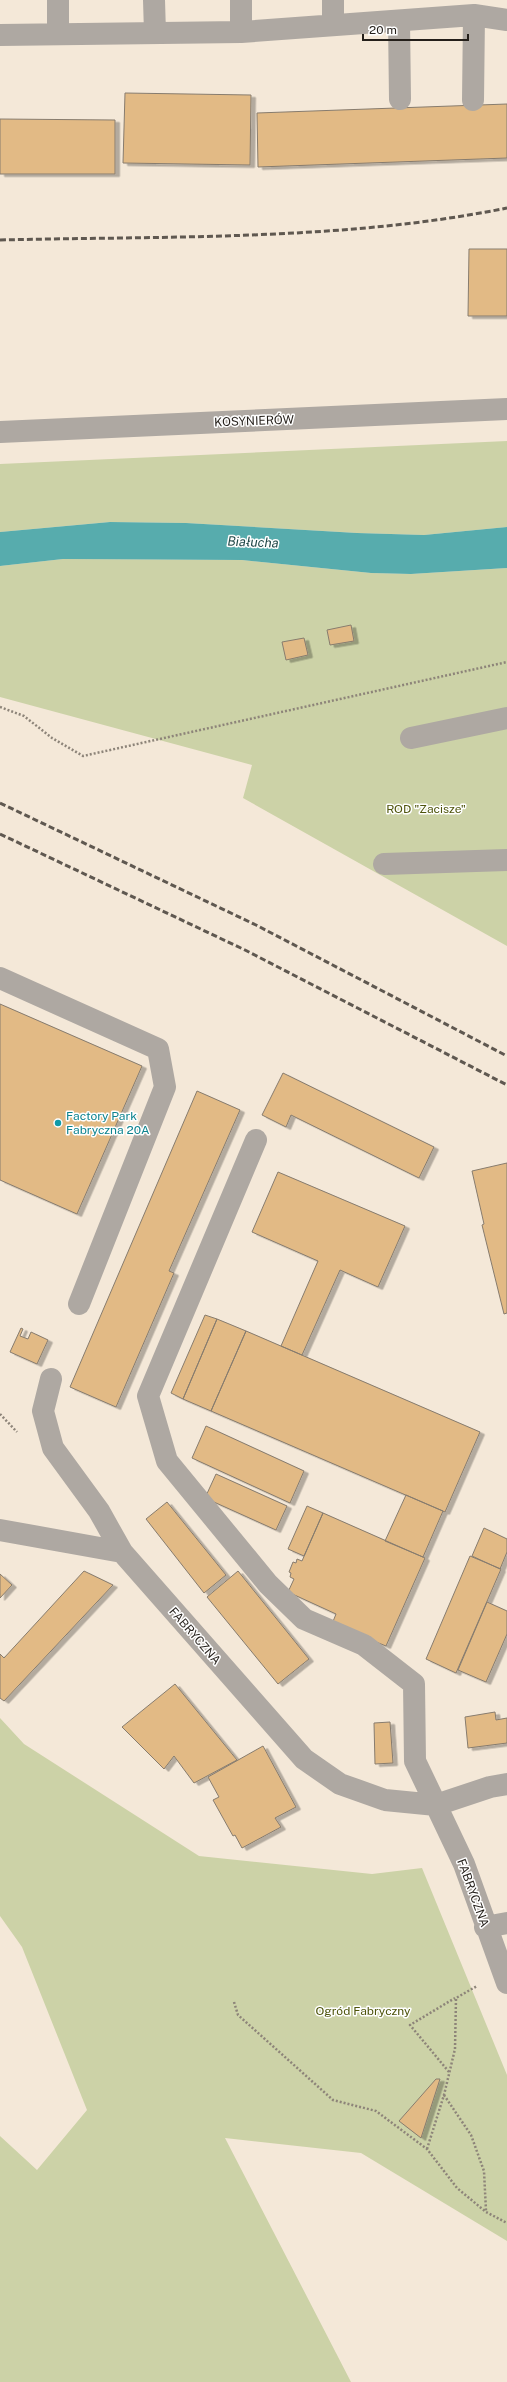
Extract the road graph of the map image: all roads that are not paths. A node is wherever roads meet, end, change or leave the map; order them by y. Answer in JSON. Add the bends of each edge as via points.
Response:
{"nodes":[{"id":1,"x":58,"y":0,"type":"edge"},
{"id":2,"x":154,"y":0,"type":"edge"},
{"id":3,"x":241,"y":0,"type":"edge"},
{"id":4,"x":333,"y":0,"type":"edge"},
{"id":5,"x":465,"y":10,"type":"edge"},
{"id":6,"x":507,"y":20,"type":"edge"},
{"id":7,"x":399,"y":21,"type":"junction"},
{"id":8,"x":333,"y":25,"type":"junction"},
{"id":9,"x":241,"y":32,"type":"junction"},
{"id":10,"x":155,"y":33,"type":"junction"},
{"id":11,"x":58,"y":34,"type":"junction"},
{"id":12,"x":0,"y":35,"type":"edge"},
{"id":13,"x":400,"y":99,"type":"dead end"},
{"id":14,"x":473,"y":100,"type":"dead end"},
{"id":15,"x":507,"y":409,"type":"edge"},
{"id":16,"x":0,"y":432,"type":"edge"},
{"id":17,"x":507,"y":718,"type":"edge"},
{"id":18,"x":411,"y":738,"type":"dead end"},
{"id":19,"x":507,"y":860,"type":"edge"},
{"id":20,"x":384,"y":864,"type":"dead end"},
{"id":21,"x":0,"y":978,"type":"edge"},
{"id":22,"x":256,"y":1140,"type":"dead end"},
{"id":23,"x":79,"y":1304,"type":"dead end"},
{"id":24,"x":51,"y":1379,"type":"dead end"},
{"id":25,"x":0,"y":1530,"type":"edge"},
{"id":26,"x":122,"y":1552,"type":"junction"},
{"id":27,"x":507,"y":1784,"type":"edge"},
{"id":28,"x":436,"y":1805,"type":"junction"},
{"id":29,"x":507,"y":1923,"type":"edge"},
{"id":30,"x":485,"y":1928,"type":"junction"},
{"id":31,"x":505,"y":1977,"type":"edge"}],
"edges":[{"from":1,"to":11,"type":"street"},
{"from":2,"to":10,"type":"street"},
{"from":3,"to":9,"type":"street"},
{"from":4,"to":8,"type":"street"},
{"from":5,"to":6,"type":"street"},
{"from":5,"to":7,"type":"street"},
{"from":5,"to":14,"type":"street"},
{"from":7,"to":8,"type":"street"},
{"from":7,"to":13,"type":"street"},
{"from":8,"to":9,"type":"street"},
{"from":9,"to":10,"type":"street"},
{"from":10,"to":11,"type":"street"},
{"from":11,"to":12,"type":"street"},
{"from":15,"to":16,"type":"street","name":"KOSYNIERÓW"},
{"from":17,"to":18,"type":"street"},
{"from":19,"to":20,"type":"street"},
{"from":21,"to":23,"type":"street","via":[[158,1049],[165,1087]]},
{"from":22,"to":28,"type":"street","via":[[148,1396],[167,1461],[268,1584],[304,1620],[364,1645],[414,1684],[415,1761]]},
{"from":24,"to":26,"type":"street","name":"FABRYCZNA","via":[[43,1411],[52,1448],[99,1511]]},
{"from":25,"to":26,"type":"street"},
{"from":26,"to":28,"type":"street","name":"FABRYCZNA","via":[[304,1759],[340,1784],[385,1800]]},
{"from":27,"to":28,"type":"street","name":"FABRYCZNA"},
{"from":28,"to":30,"type":"street","name":"FABRYCZNA","via":[[464,1864]]},
{"from":29,"to":30,"type":"street"},
{"from":30,"to":31,"type":"street","name":"FABRYCZNA"}]}
